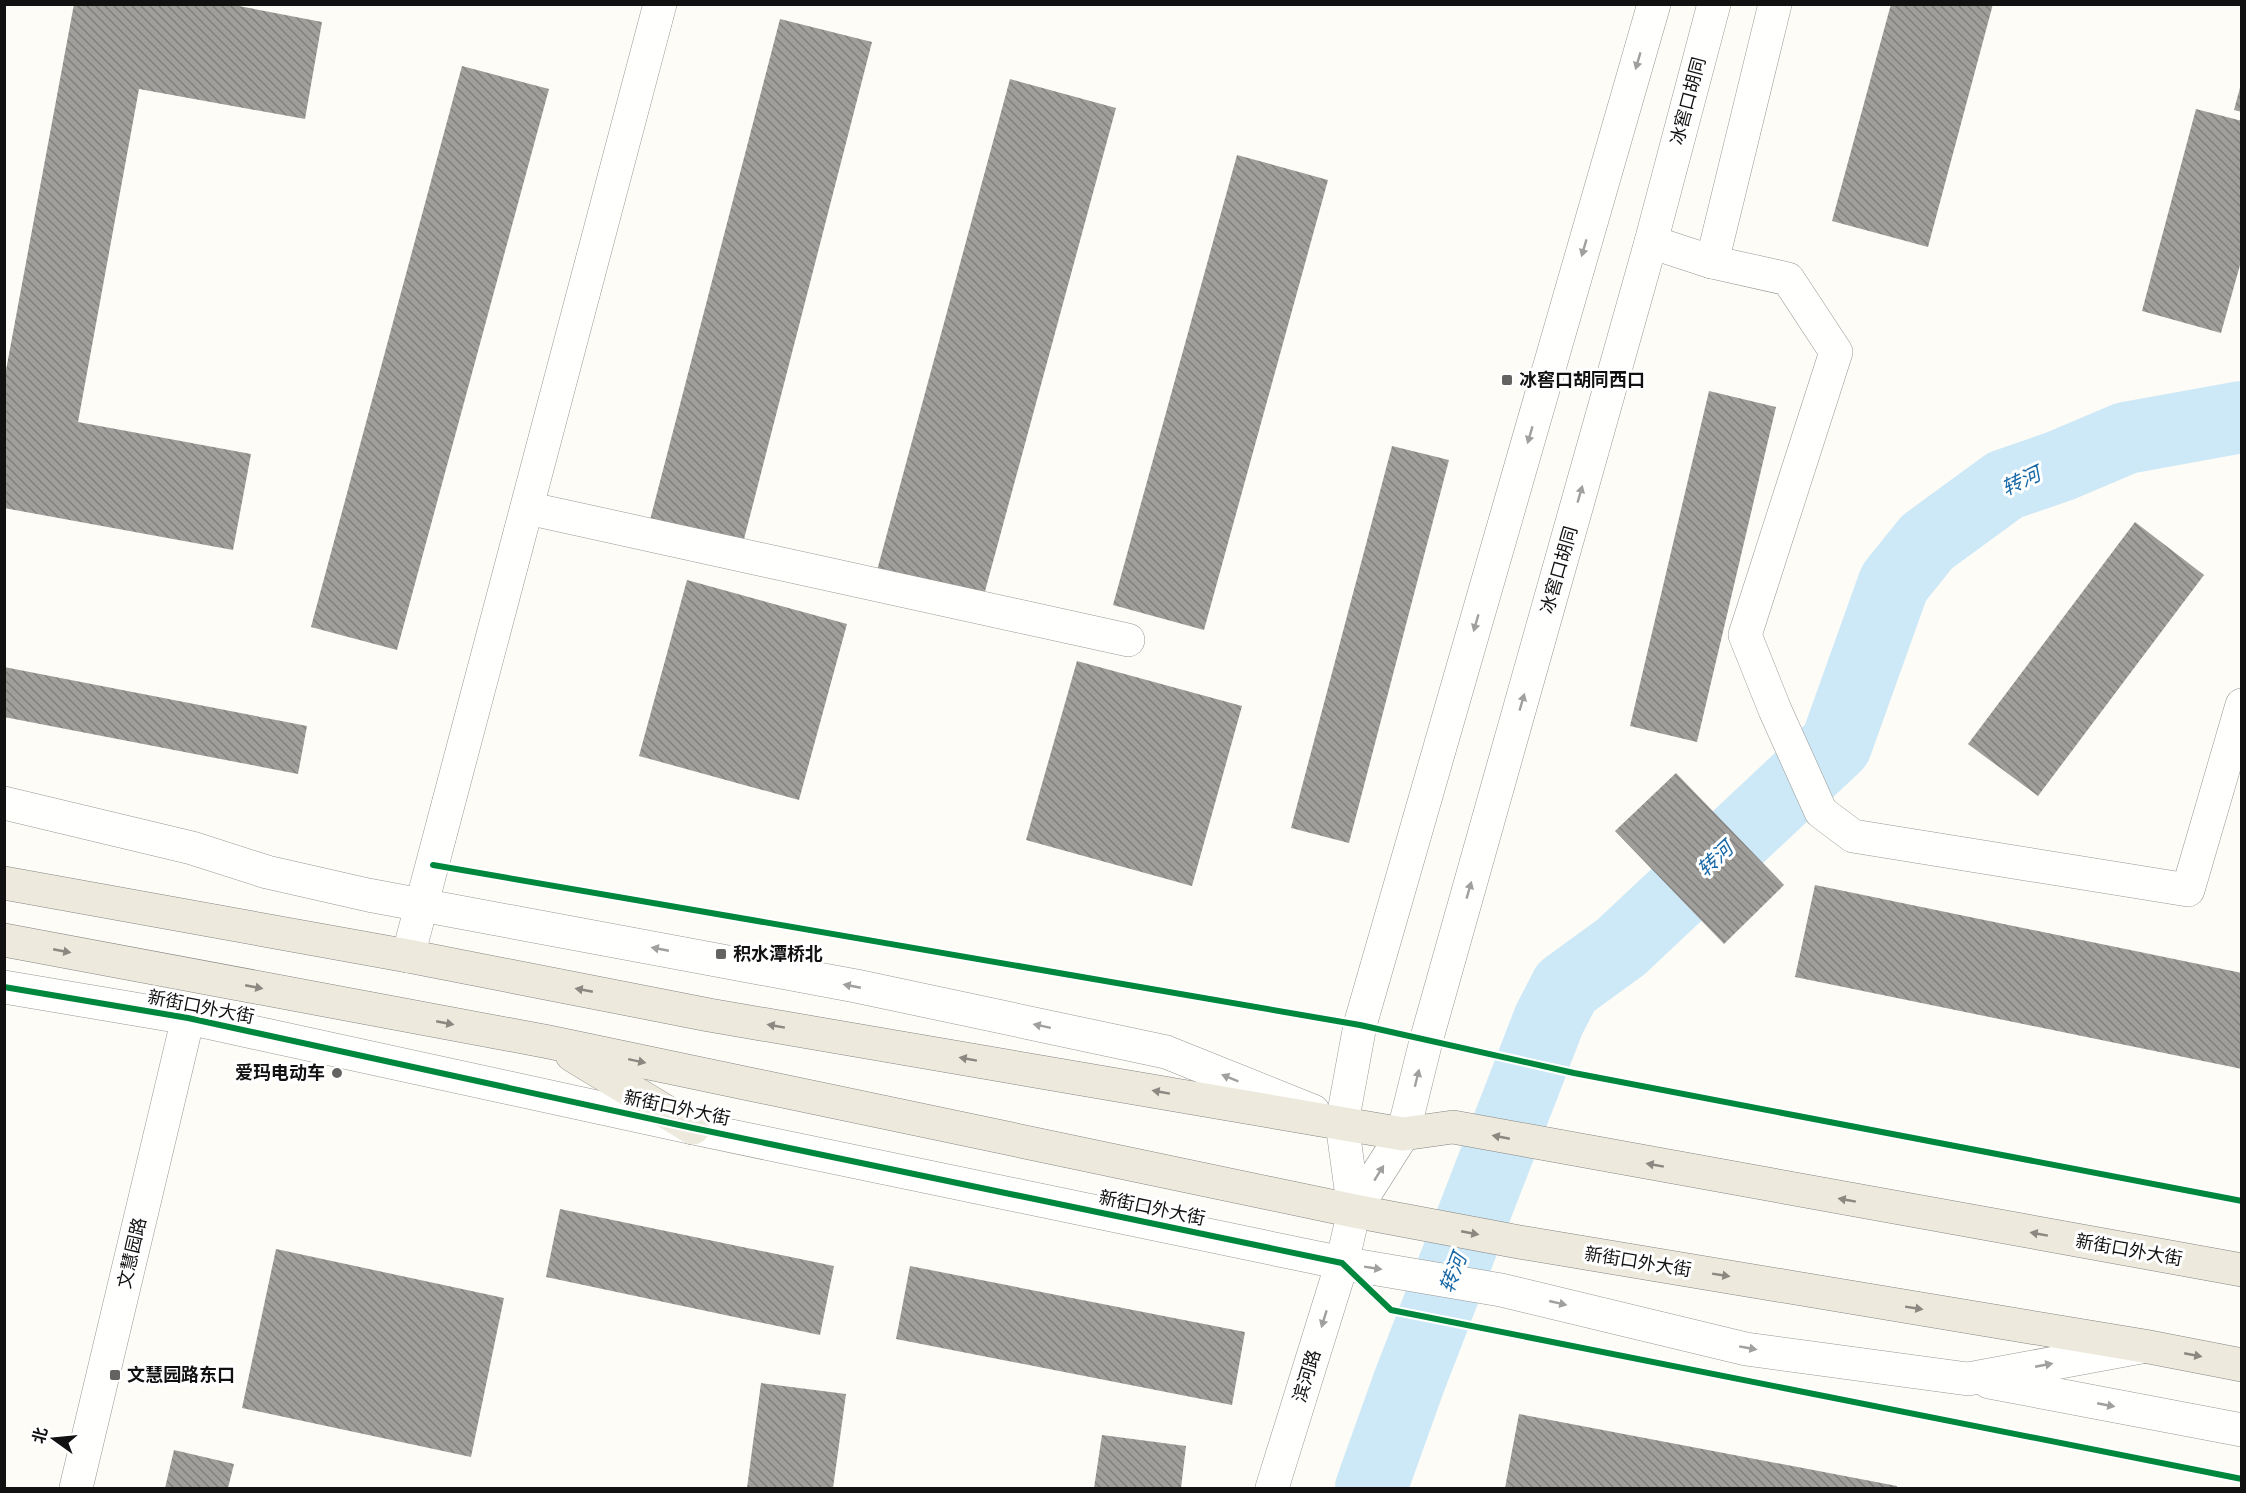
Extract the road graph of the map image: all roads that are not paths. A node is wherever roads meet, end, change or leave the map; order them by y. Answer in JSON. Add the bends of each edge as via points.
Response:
{"nodes":[{"id":1,"x":660,"y":4,"type":"edge"},
{"id":2,"x":1654,"y":4,"type":"edge"},
{"id":3,"x":1714,"y":4,"type":"edge"},
{"id":4,"x":1775,"y":4,"type":"edge"},
{"id":5,"x":1651,"y":242,"type":"junction"},
{"id":6,"x":1712,"y":262,"type":"junction"},
{"id":7,"x":527,"y":508,"type":"junction"},
{"id":8,"x":1128,"y":640,"type":"dead end"},
{"id":9,"x":2241,"y":705,"type":"edge"},
{"id":10,"x":4,"y":803,"type":"edge"},
{"id":11,"x":4,"y":883,"type":"edge"},
{"id":12,"x":422,"y":905,"type":"junction"},
{"id":13,"x":4,"y":940,"type":"edge"},
{"id":14,"x":408,"y":956,"type":"junction"},
{"id":15,"x":4,"y":987,"type":"edge"},
{"id":16,"x":188,"y":1018,"type":"junction"},
{"id":17,"x":549,"y":1042,"type":"junction"},
{"id":18,"x":1342,"y":1123,"type":"junction"},
{"id":19,"x":693,"y":1128,"type":"junction"},
{"id":20,"x":1403,"y":1134,"type":"junction"},
{"id":21,"x":1354,"y":1211,"type":"junction"},
{"id":22,"x":1342,"y":1263,"type":"junction"},
{"id":23,"x":2241,"y":1270,"type":"edge"},
{"id":24,"x":2144,"y":1346,"type":"junction"},
{"id":25,"x":2241,"y":1365,"type":"edge"},
{"id":26,"x":1966,"y":1378,"type":"junction"},
{"id":27,"x":2241,"y":1430,"type":"edge"},
{"id":28,"x":76,"y":1488,"type":"edge"},
{"id":29,"x":1272,"y":1488,"type":"edge"}],
"edges":[{"from":1,"to":7,"type":"street"},
{"from":2,"to":18,"type":"street","one_way":true,"via":[[1360,1025]]},
{"from":3,"to":5,"type":"street","name":"冰窖口胡同"},
{"from":4,"to":6,"type":"street"},
{"from":5,"to":6,"type":"street"},
{"from":20,"to":5,"type":"street","name":"冰窖口胡同","one_way":true},
{"from":6,"to":9,"type":"street","via":[[1788,279],[1836,352],[1745,635],[1821,812],[1853,836],[2188,890]]},
{"from":7,"to":8,"type":"street"},
{"from":7,"to":12,"type":"street"},
{"from":10,"to":12,"type":"street","name":"新街口外大街","via":[[192,848],[267,872]]},
{"from":11,"to":14,"type":"main road","name":"新街口外大街"},
{"from":12,"to":14,"type":"street"},
{"from":18,"to":12,"type":"street","name":"新街口外大街","one_way":true,"via":[[1166,1052],[856,986]]},
{"from":13,"to":17,"type":"main road","name":"新街口外大街","one_way":true},
{"from":18,"to":14,"type":"main road","name":"新街口外大街","one_way":true,"via":[[709,1015]]},
{"from":15,"to":16,"type":"street","name":"新街口外大街"},
{"from":16,"to":19,"type":"street","name":"新街口外大街"},
{"from":16,"to":28,"type":"street","name":"文慧园路"},
{"from":17,"to":19,"type":"main road"},
{"from":17,"to":21,"type":"main road","name":"新街口外大街","one_way":true},
{"from":18,"to":20,"type":"main road","name":"新街口外大街"},
{"from":18,"to":21,"type":"street"},
{"from":19,"to":22,"type":"street","name":"新街口外大街"},
{"from":21,"to":20,"type":"street","name":"冰窖口胡同","one_way":true},
{"from":23,"to":20,"type":"main road","name":"新街口外大街","one_way":true,"via":[[1453,1128]]},
{"from":21,"to":22,"type":"street","name":"滨河路"},
{"from":21,"to":24,"type":"main road","name":"新街口外大街","one_way":true},
{"from":22,"to":26,"type":"street","name":"新街口外大街","one_way":true,"via":[[1501,1290],[1746,1348]]},
{"from":22,"to":29,"type":"street","name":"滨河路","one_way":true},
{"from":24,"to":25,"type":"main road","name":"新街口外大街","one_way":true},
{"from":26,"to":24,"type":"street","name":"新街口外大街","one_way":true},
{"from":26,"to":27,"type":"street","name":"新街口外大街","one_way":true}]}
